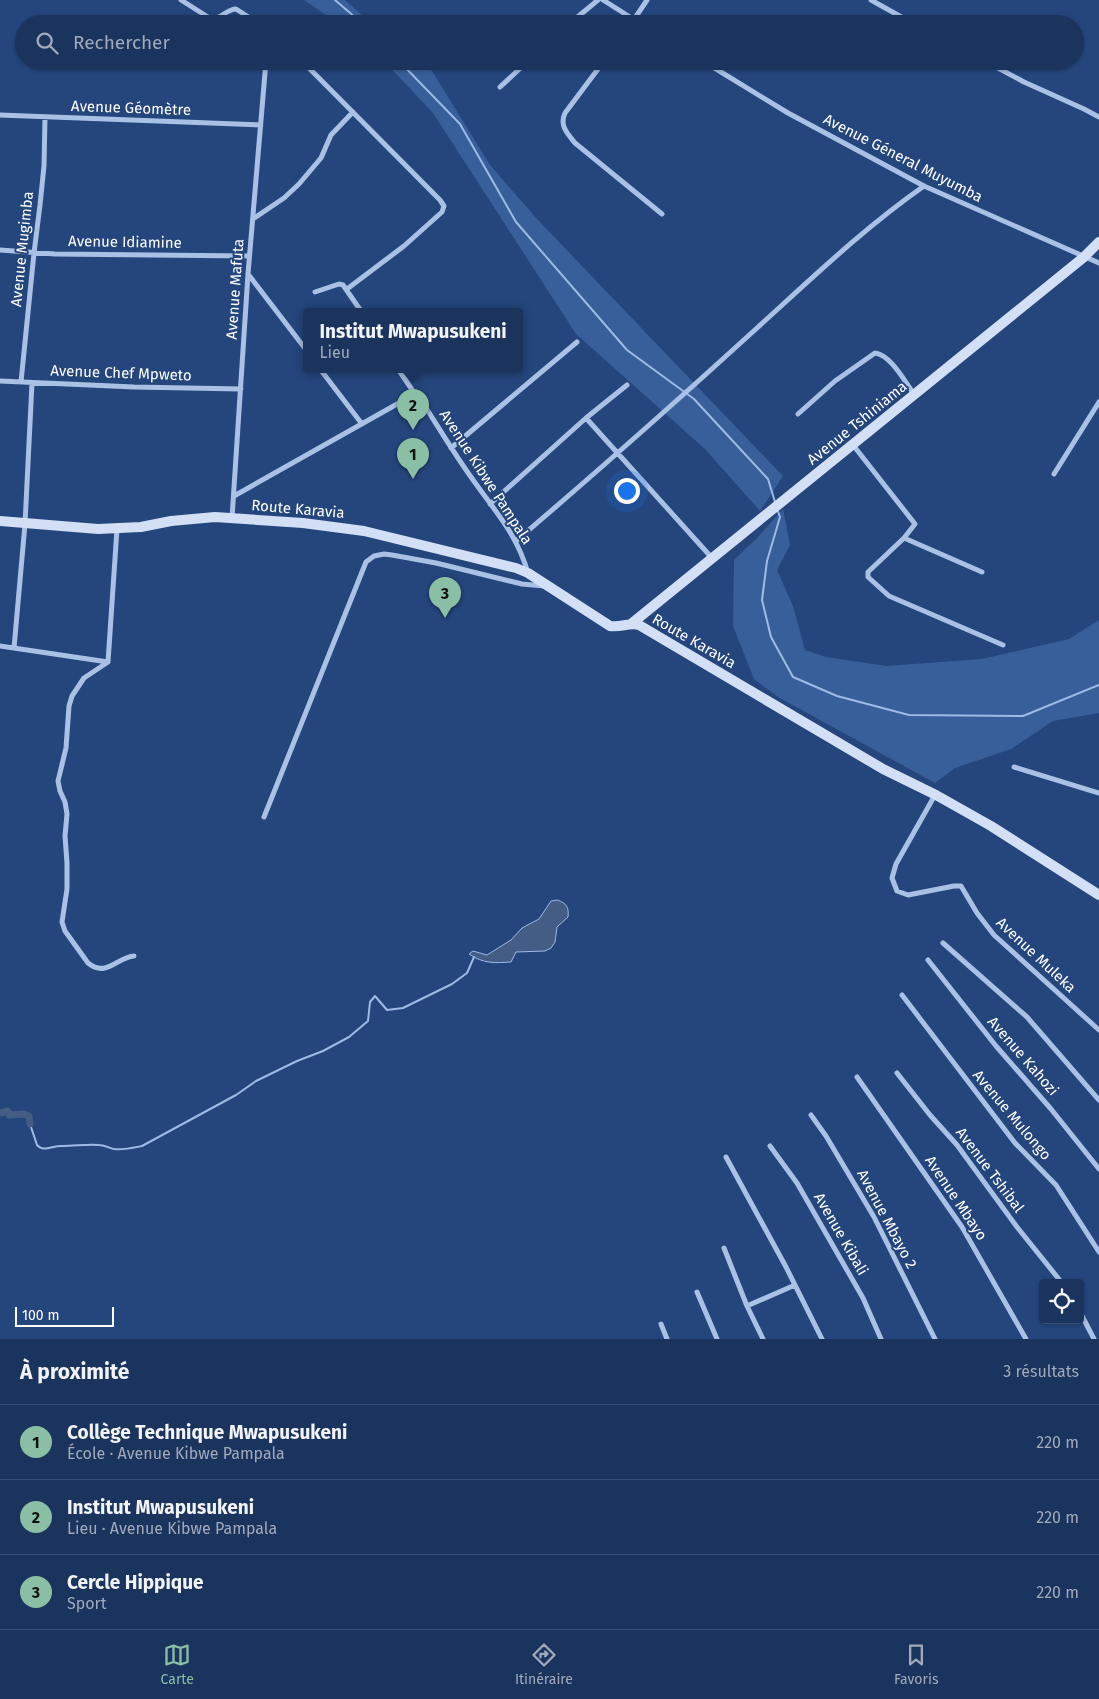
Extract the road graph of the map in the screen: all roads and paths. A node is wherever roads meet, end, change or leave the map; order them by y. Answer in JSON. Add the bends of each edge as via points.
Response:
{"nodes":[{"id":1,"x":181,"y":0,"type":"edge"},
{"id":2,"x":598,"y":0,"type":"edge"},
{"id":3,"x":603,"y":0,"type":"edge"},
{"id":4,"x":647,"y":0,"type":"edge"},
{"id":5,"x":871,"y":0,"type":"edge"},
{"id":6,"x":205,"y":15,"type":"edge"},
{"id":7,"x":222,"y":15,"type":"edge"},
{"id":8,"x":245,"y":15,"type":"edge"},
{"id":9,"x":580,"y":15,"type":"edge"},
{"id":10,"x":623,"y":15,"type":"edge"},
{"id":11,"x":637,"y":15,"type":"edge"},
{"id":12,"x":898,"y":15,"type":"edge"},
{"id":13,"x":265,"y":70,"type":"edge"},
{"id":14,"x":311,"y":70,"type":"edge"},
{"id":15,"x":518,"y":70,"type":"edge"},
{"id":16,"x":597,"y":70,"type":"edge"},
{"id":17,"x":718,"y":70,"type":"edge"},
{"id":18,"x":1002,"y":70,"type":"edge"},
{"id":19,"x":500,"y":87,"type":"dead end"},
{"id":20,"x":353,"y":112,"type":"junction"},
{"id":21,"x":0,"y":115,"type":"edge"},
{"id":22,"x":1099,"y":117,"type":"edge"},
{"id":23,"x":45,"y":118,"type":"junction"},
{"id":24,"x":261,"y":125,"type":"junction"},
{"id":25,"x":924,"y":186,"type":"junction"},
{"id":26,"x":662,"y":214,"type":"dead end"},
{"id":27,"x":253,"y":219,"type":"junction"},
{"id":28,"x":1099,"y":242,"type":"edge"},
{"id":29,"x":0,"y":250,"type":"edge"},
{"id":30,"x":34,"y":253,"type":"junction"},
{"id":31,"x":250,"y":256,"type":"junction"},
{"id":32,"x":1084,"y":257,"type":"junction"},
{"id":33,"x":1099,"y":263,"type":"edge"},
{"id":34,"x":248,"y":274,"type":"junction"},
{"id":35,"x":347,"y":289,"type":"junction"},
{"id":36,"x":315,"y":292,"type":"dead end"},
{"id":37,"x":359,"y":308,"type":"edge"},
{"id":38,"x":577,"y":342,"type":"dead end"},
{"id":39,"x":303,"y":346,"type":"edge"},
{"id":40,"x":323,"y":373,"type":"edge"},
{"id":41,"x":401,"y":373,"type":"edge"},
{"id":42,"x":0,"y":381,"type":"edge"},
{"id":43,"x":21,"y":382,"type":"junction"},
{"id":44,"x":32,"y":383,"type":"junction"},
{"id":45,"x":627,"y":385,"type":"dead end"},
{"id":46,"x":241,"y":389,"type":"junction"},
{"id":47,"x":915,"y":395,"type":"junction"},
{"id":48,"x":417,"y":397,"type":"junction"},
{"id":49,"x":1099,"y":402,"type":"edge"},
{"id":50,"x":798,"y":414,"type":"dead end"},
{"id":51,"x":586,"y":418,"type":"junction"},
{"id":52,"x":362,"y":424,"type":"junction"},
{"id":53,"x":853,"y":445,"type":"junction"},
{"id":54,"x":451,"y":448,"type":"junction"},
{"id":55,"x":618,"y":454,"type":"junction"},
{"id":56,"x":1054,"y":474,"type":"dead end"},
{"id":57,"x":234,"y":496,"type":"junction"},
{"id":58,"x":490,"y":504,"type":"junction"},
{"id":59,"x":232,"y":518,"type":"junction"},
{"id":60,"x":0,"y":521,"type":"edge"},
{"id":61,"x":25,"y":524,"type":"junction"},
{"id":62,"x":117,"y":529,"type":"junction"},
{"id":63,"x":904,"y":538,"type":"junction"},
{"id":64,"x":516,"y":541,"type":"junction"},
{"id":65,"x":712,"y":558,"type":"junction"},
{"id":66,"x":982,"y":572,"type":"dead end"},
{"id":67,"x":528,"y":573,"type":"junction"},
{"id":68,"x":547,"y":586,"type":"junction"},
{"id":69,"x":643,"y":614,"type":"junction"},
{"id":70,"x":631,"y":624,"type":"junction"},
{"id":71,"x":646,"y":630,"type":"junction"},
{"id":72,"x":1003,"y":645,"type":"dead end"},
{"id":73,"x":0,"y":646,"type":"edge"},
{"id":74,"x":14,"y":648,"type":"junction"},
{"id":75,"x":108,"y":662,"type":"junction"},
{"id":76,"x":1014,"y":767,"type":"dead end"},
{"id":77,"x":1099,"y":793,"type":"edge"},
{"id":78,"x":936,"y":795,"type":"junction"},
{"id":79,"x":264,"y":817,"type":"dead end"},
{"id":80,"x":1099,"y":895,"type":"edge"},
{"id":81,"x":943,"y":943,"type":"dead end"},
{"id":82,"x":134,"y":956,"type":"dead end"},
{"id":83,"x":928,"y":960,"type":"dead end"},
{"id":84,"x":902,"y":995,"type":"dead end"},
{"id":85,"x":1099,"y":1030,"type":"edge"},
{"id":86,"x":897,"y":1073,"type":"dead end"},
{"id":87,"x":857,"y":1077,"type":"dead end"},
{"id":88,"x":1099,"y":1100,"type":"edge"},
{"id":89,"x":811,"y":1115,"type":"dead end"},
{"id":90,"x":770,"y":1146,"type":"dead end"},
{"id":91,"x":726,"y":1157,"type":"dead end"},
{"id":92,"x":1099,"y":1169,"type":"edge"},
{"id":93,"x":724,"y":1248,"type":"dead end"},
{"id":94,"x":1099,"y":1252,"type":"edge"},
{"id":95,"x":1059,"y":1279,"type":"edge"},
{"id":96,"x":795,"y":1285,"type":"junction"},
{"id":97,"x":697,"y":1292,"type":"dead end"},
{"id":98,"x":747,"y":1306,"type":"junction"},
{"id":99,"x":1084,"y":1320,"type":"edge"},
{"id":100,"x":661,"y":1324,"type":"dead end"},
{"id":101,"x":667,"y":1339,"type":"edge"},
{"id":102,"x":717,"y":1339,"type":"edge"},
{"id":103,"x":763,"y":1339,"type":"edge"},
{"id":104,"x":822,"y":1339,"type":"edge"},
{"id":105,"x":882,"y":1339,"type":"edge"},
{"id":106,"x":934,"y":1339,"type":"edge"},
{"id":107,"x":1026,"y":1339,"type":"edge"},
{"id":108,"x":1094,"y":1339,"type":"edge"}],
"edges":[{"from":1,"to":6,"type":"street"},
{"from":2,"to":9,"type":"street"},
{"from":3,"to":10,"type":"street"},
{"from":4,"to":11,"type":"street"},
{"from":5,"to":12,"type":"street"},
{"from":7,"to":8,"type":"street","via":[[236,9]]},
{"from":13,"to":24,"type":"street","name":"Avenue Mafuta"},
{"from":14,"to":20,"type":"street"},
{"from":15,"to":19,"type":"street"},
{"from":16,"to":26,"type":"street","via":[[565,113],[564,129],[575,143]]},
{"from":17,"to":25,"type":"street","name":"Avenue Géneral Muyumba","via":[[788,113]]},
{"from":18,"to":22,"type":"street"},
{"from":20,"to":27,"type":"street","via":[[331,135],[321,158],[299,184]]},
{"from":20,"to":35,"type":"street","via":[[440,200],[444,208],[404,246]]},
{"from":21,"to":23,"type":"street","name":"Avenue Géomètre"},
{"from":23,"to":24,"type":"street","name":"Avenue Géomètre"},
{"from":23,"to":30,"type":"street","name":"Avenue Mugimba","via":[[44,166]]},
{"from":24,"to":27,"type":"street","name":"Avenue Mafuta"},
{"from":25,"to":32,"type":"street","name":"Avenue Géneral Muyumba"},
{"from":25,"to":55,"type":"street","via":[[861,235]]},
{"from":27,"to":31,"type":"street","name":"Avenue Mafuta"},
{"from":28,"to":32,"type":"street","name":"Avenue Tshiniama"},
{"from":29,"to":30,"type":"street","name":"Avenue Idiamine"},
{"from":30,"to":31,"type":"street","name":"Avenue Idiamine"},
{"from":30,"to":43,"type":"street","name":"Avenue Mugimba"},
{"from":31,"to":34,"type":"street","name":"Avenue Mafuta"},
{"from":32,"to":33,"type":"street","name":"Avenue Géneral Muyumba"},
{"from":32,"to":47,"type":"street","name":"Avenue Tshiniama"},
{"from":34,"to":39,"type":"street"},
{"from":34,"to":46,"type":"street","name":"Avenue Mafuta"},
{"from":35,"to":36,"type":"street","via":[[338,284]]},
{"from":35,"to":37,"type":"street"},
{"from":38,"to":54,"type":"street"},
{"from":40,"to":52,"type":"street"},
{"from":41,"to":48,"type":"street","name":"Avenue Kibwe Pampala"},
{"from":42,"to":43,"type":"street","name":"Avenue Chef Mpweto"},
{"from":43,"to":44,"type":"street","name":"Avenue Chef Mpweto"},
{"from":44,"to":46,"type":"street","name":"Avenue Chef Mpweto"},
{"from":44,"to":61,"type":"street"},
{"from":45,"to":51,"type":"street"},
{"from":46,"to":57,"type":"street","name":"Avenue Mafuta"},
{"from":47,"to":50,"type":"street","via":[[888,359],[875,353]]},
{"from":47,"to":53,"type":"street","name":"Avenue Tshiniama"},
{"from":48,"to":52,"type":"street","via":[[406,399]]},
{"from":48,"to":54,"type":"street","name":"Avenue Kibwe Pampala"},
{"from":49,"to":56,"type":"street"},
{"from":51,"to":55,"type":"street"},
{"from":51,"to":58,"type":"street"},
{"from":52,"to":57,"type":"street"},
{"from":53,"to":63,"type":"street","via":[[914,523],[914,528]]},
{"from":53,"to":65,"type":"street","name":"Avenue Tshiniama"},
{"from":54,"to":58,"type":"street","name":"Avenue Kibwe Pampala"},
{"from":55,"to":64,"type":"street"},
{"from":55,"to":65,"type":"street"},
{"from":57,"to":59,"type":"street","name":"Avenue Mafuta"},
{"from":58,"to":64,"type":"street","name":"Avenue Kibwe Pampala"},
{"from":59,"to":62,"type":"street","name":"Route Karavia","via":[[199,518]]},
{"from":59,"to":67,"type":"street","name":"Route Karavia","via":[[364,531]]},
{"from":60,"to":61,"type":"street","name":"Route Karavia"},
{"from":61,"to":62,"type":"street","name":"Route Karavia"},
{"from":61,"to":74,"type":"street"},
{"from":62,"to":75,"type":"street"},
{"from":63,"to":66,"type":"street"},
{"from":63,"to":72,"type":"street","via":[[867,576],[889,596]]},
{"from":64,"to":67,"type":"street","name":"Avenue Kibwe Pampala"},
{"from":65,"to":69,"type":"street","name":"Avenue Tshiniama"},
{"from":67,"to":68,"type":"street","name":"Route Karavia"},
{"from":68,"to":70,"type":"street","name":"Route Karavia","via":[[610,626]]},
{"from":68,"to":79,"type":"street","via":[[522,584],[392,555],[378,555],[370,559],[364,567]]},
{"from":69,"to":70,"type":"street","name":"Avenue Tshiniama"},
{"from":69,"to":71,"type":"street"},
{"from":70,"to":71,"type":"street","name":"Route Karavia"},
{"from":71,"to":78,"type":"street","name":"Route Karavia","via":[[872,763]]},
{"from":73,"to":74,"type":"street"},
{"from":74,"to":75,"type":"street"},
{"from":75,"to":82,"type":"street","via":[[80,682],[69,706],[66,748],[58,781],[67,814],[67,889],[62,922],[65,931],[92,966],[107,968]]},
{"from":76,"to":77,"type":"street"},
{"from":78,"to":80,"type":"street","name":"Route Karavia","via":[[992,826]]},
{"from":78,"to":85,"type":"street","name":"Avenue Muleka","via":[[896,864],[892,878],[897,891],[908,895],[962,886],[994,935]]},
{"from":81,"to":88,"type":"street","via":[[1027,1017]]},
{"from":83,"to":92,"type":"street","name":"Avenue Kahozi"},
{"from":84,"to":94,"type":"street","name":"Avenue Mulongo","via":[[1015,1143],[1056,1185]]},
{"from":86,"to":95,"type":"street","name":"Avenue Tshibal"},
{"from":87,"to":107,"type":"street","name":"Avenue Mbayo","via":[[962,1227]]},
{"from":89,"to":106,"type":"street","name":"Avenue Mbayo 2","via":[[874,1217]]},
{"from":90,"to":105,"type":"street","name":"Avenue Kibali","via":[[797,1183]]},
{"from":91,"to":96,"type":"street"},
{"from":93,"to":98,"type":"street"},
{"from":96,"to":98,"type":"street"},
{"from":96,"to":104,"type":"street"},
{"from":97,"to":102,"type":"street"},
{"from":98,"to":103,"type":"street"},
{"from":99,"to":108,"type":"street"},
{"from":100,"to":101,"type":"street"}]}
